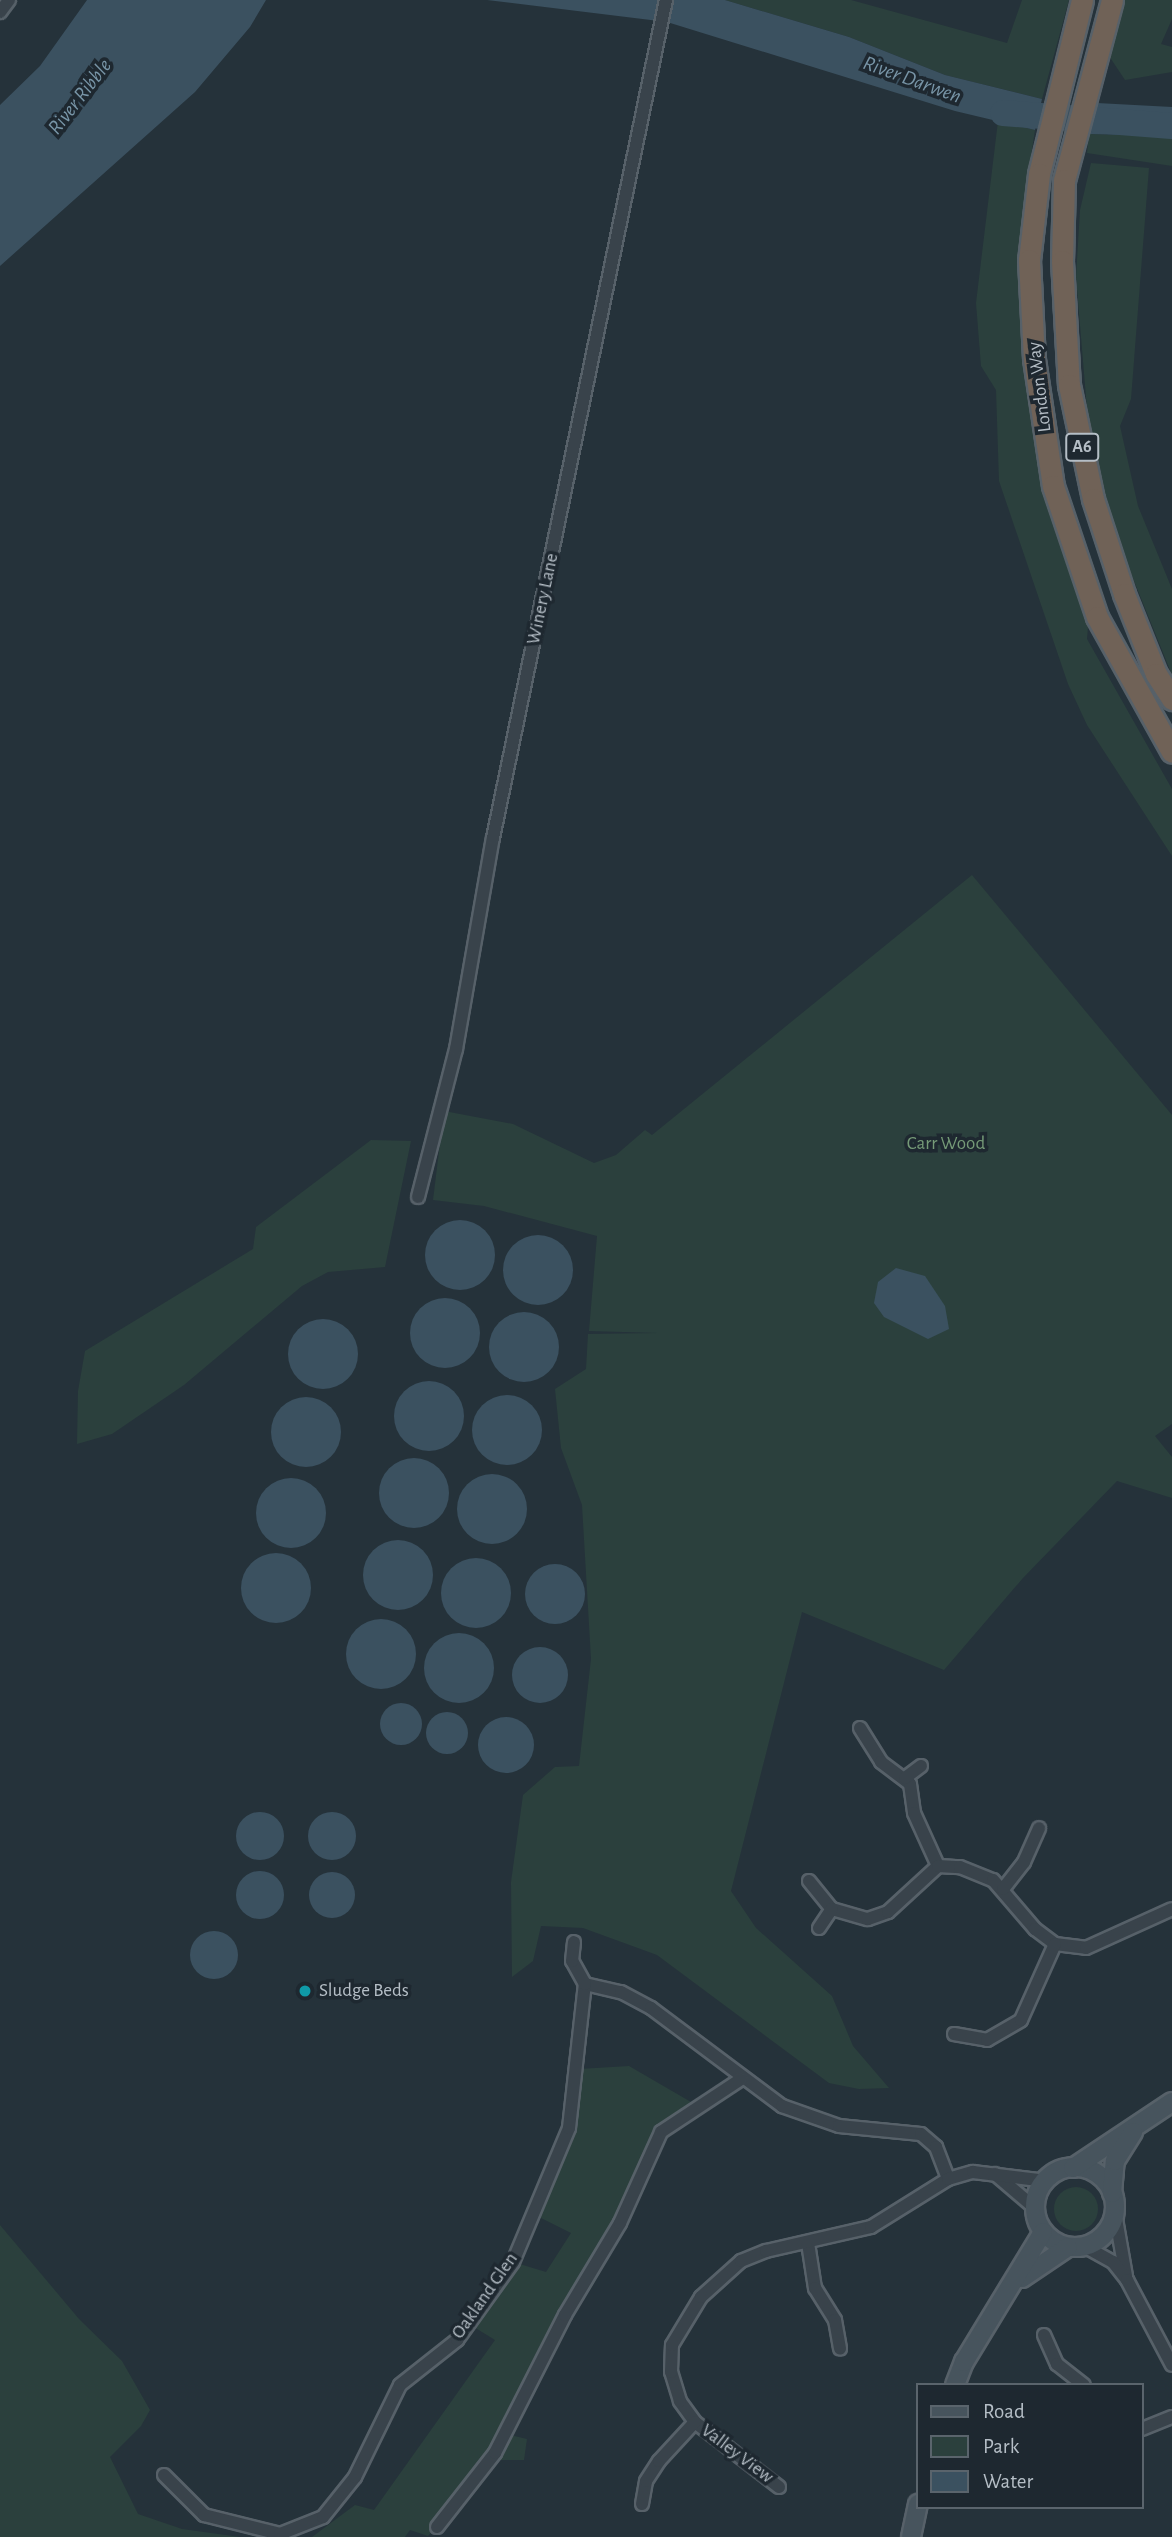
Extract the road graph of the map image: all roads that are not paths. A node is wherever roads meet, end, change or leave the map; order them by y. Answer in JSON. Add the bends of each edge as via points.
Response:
{"nodes":[{"id":1,"x":9,"y":0,"type":"edge"},
{"id":2,"x":666,"y":0,"type":"edge"},
{"id":3,"x":1081,"y":1,"type":"edge"},
{"id":4,"x":1109,"y":6,"type":"edge"},
{"id":5,"x":0,"y":12,"type":"edge"},
{"id":6,"x":1172,"y":699,"type":"edge"},
{"id":7,"x":1172,"y":752,"type":"edge"},
{"id":8,"x":418,"y":1197,"type":"dead end"},
{"id":9,"x":860,"y":1728,"type":"dead end"},
{"id":10,"x":920,"y":1766,"type":"dead end"},
{"id":11,"x":905,"y":1778,"type":"junction"},
{"id":12,"x":1039,"y":1828,"type":"dead end"},
{"id":13,"x":938,"y":1866,"type":"junction"},
{"id":14,"x":809,"y":1881,"type":"dead end"},
{"id":15,"x":1003,"y":1889,"type":"junction"},
{"id":16,"x":832,"y":1909,"type":"junction"},
{"id":17,"x":1172,"y":1909,"type":"edge"},
{"id":18,"x":819,"y":1928,"type":"dead end"},
{"id":19,"x":574,"y":1942,"type":"dead end"},
{"id":20,"x":1055,"y":1944,"type":"junction"},
{"id":21,"x":585,"y":1984,"type":"junction"},
{"id":22,"x":954,"y":2034,"type":"dead end"},
{"id":23,"x":741,"y":2079,"type":"junction"},
{"id":24,"x":1172,"y":2102,"type":"edge"},
{"id":25,"x":1142,"y":2121,"type":"junction"},
{"id":26,"x":1073,"y":2168,"type":"junction"},
{"id":27,"x":994,"y":2174,"type":"junction"},
{"id":28,"x":948,"y":2179,"type":"junction"},
{"id":29,"x":1046,"y":2181,"type":"junction"},
{"id":30,"x":1112,"y":2193,"type":"junction"},
{"id":31,"x":1035,"y":2208,"type":"junction"},
{"id":32,"x":1115,"y":2213,"type":"junction"},
{"id":33,"x":1043,"y":2232,"type":"junction"},
{"id":34,"x":808,"y":2244,"type":"junction"},
{"id":35,"x":1076,"y":2247,"type":"junction"},
{"id":36,"x":1127,"y":2280,"type":"junction"},
{"id":37,"x":1003,"y":2299,"type":"junction"},
{"id":38,"x":1044,"y":2335,"type":"dead end"},
{"id":39,"x":841,"y":2349,"type":"dead end"},
{"id":40,"x":1172,"y":2364,"type":"edge"},
{"id":41,"x":956,"y":2383,"type":"edge"},
{"id":42,"x":1081,"y":2383,"type":"edge"},
{"id":43,"x":1172,"y":2417,"type":"edge"},
{"id":44,"x":695,"y":2422,"type":"junction"},
{"id":45,"x":1144,"y":2428,"type":"edge"},
{"id":46,"x":164,"y":2475,"type":"dead end"},
{"id":47,"x":779,"y":2487,"type":"dead end"},
{"id":48,"x":642,"y":2504,"type":"dead end"},
{"id":49,"x":917,"y":2509,"type":"edge"},
{"id":50,"x":437,"y":2528,"type":"dead end"},
{"id":51,"x":911,"y":2537,"type":"edge"}],
"edges":[{"from":1,"to":5,"type":"street"},
{"from":2,"to":8,"type":"street","name":"Winery Lane","via":[[496,826],[456,1049]]},
{"from":3,"to":7,"type":"highway","name":"London Way","number":"A6","via":[[1039,174],[1030,272],[1034,359],[1053,486],[1097,617]]},
{"from":4,"to":6,"type":"highway","name":"London Way","number":"A6","via":[[1063,180],[1069,385],[1093,499],[1124,594],[1156,674]]},
{"from":9,"to":11,"type":"street","via":[[881,1762]]},
{"from":10,"to":11,"type":"street"},
{"from":11,"to":13,"type":"street","via":[[914,1813]]},
{"from":12,"to":15,"type":"street","via":[[1024,1862]]},
{"from":13,"to":15,"type":"street","via":[[980,1872]]},
{"from":13,"to":16,"type":"street","via":[[879,1916],[868,1919]]},
{"from":14,"to":16,"type":"street"},
{"from":15,"to":20,"type":"street","via":[[1035,1929]]},
{"from":16,"to":18,"type":"street"},
{"from":17,"to":20,"type":"street","via":[[1086,1948]]},
{"from":19,"to":21,"type":"street","name":"Oakland Glen","via":[[572,1961]]},
{"from":20,"to":22,"type":"street","via":[[1021,2020],[987,2040]]},
{"from":21,"to":23,"type":"street","via":[[621,1992],[650,2008]]},
{"from":21,"to":46,"type":"street","name":"Oakland Glen","via":[[569,2127],[513,2262],[457,2340],[400,2385],[355,2477],[323,2517],[281,2534],[204,2515]]},
{"from":23,"to":28,"type":"street","via":[[782,2106],[839,2126],[921,2134],[936,2147]]},
{"from":23,"to":50,"type":"street","via":[[662,2132],[620,2223],[565,2315],[495,2454]]},
{"from":24,"to":25,"type":"street"},
{"from":25,"to":26,"type":"street"},
{"from":25,"to":30,"type":"street","via":[[1115,2161]]},
{"from":26,"to":29,"type":"street"},
{"from":26,"to":30,"type":"street","via":[[1097,2174]]},
{"from":27,"to":28,"type":"street","name":"Valley View","via":[[973,2172]]},
{"from":27,"to":29,"type":"street","name":"Valley View"},
{"from":27,"to":31,"type":"street"},
{"from":28,"to":34,"type":"street","name":"Valley View","via":[[871,2227]]},
{"from":29,"to":31,"type":"street"},
{"from":30,"to":32,"type":"street"},
{"from":31,"to":33,"type":"street"},
{"from":32,"to":35,"type":"street","via":[[1108,2231]]},
{"from":32,"to":36,"type":"street"},
{"from":33,"to":35,"type":"street"},
{"from":33,"to":37,"type":"street"},
{"from":34,"to":39,"type":"street","via":[[816,2288],[835,2320]]},
{"from":34,"to":44,"type":"street","name":"Valley View","via":[[766,2250],[741,2261],[721,2275],[682,2326],[673,2345],[671,2372],[680,2401]]},
{"from":35,"to":36,"type":"street","via":[[1112,2262]]},
{"from":35,"to":37,"type":"street","via":[[1029,2271]]},
{"from":36,"to":40,"type":"street"},
{"from":37,"to":41,"type":"street"},
{"from":38,"to":42,"type":"street","via":[[1056,2364]]},
{"from":43,"to":45,"type":"street"},
{"from":44,"to":47,"type":"street","name":"Valley View"},
{"from":44,"to":48,"type":"street","name":"Valley View","via":[[646,2481]]},
{"from":49,"to":51,"type":"street"}]}
